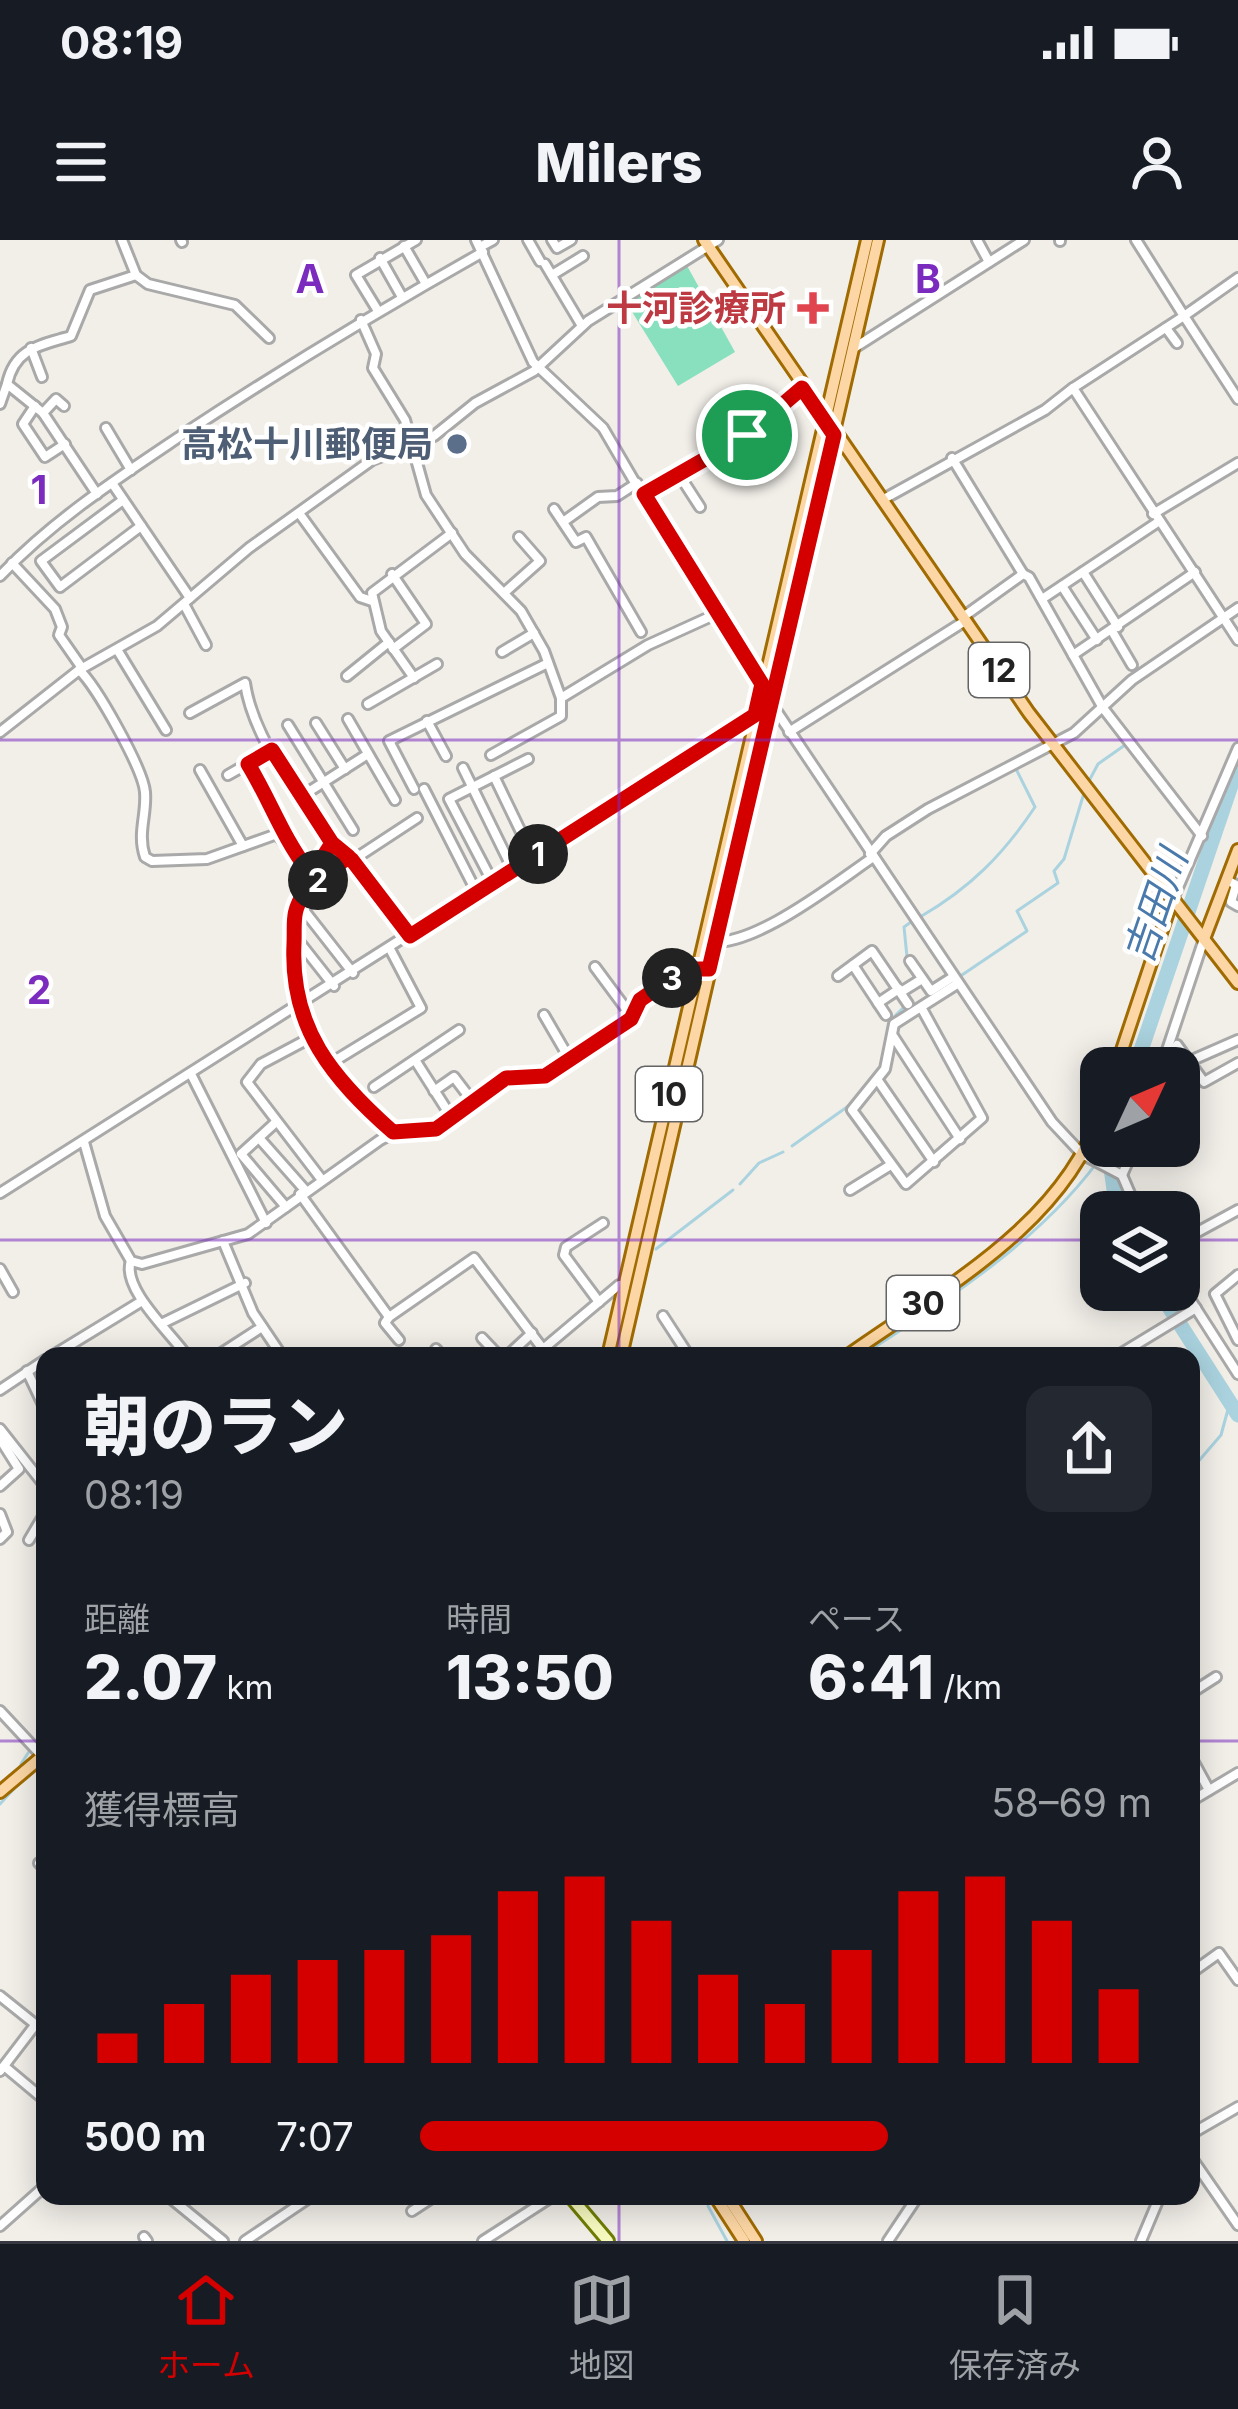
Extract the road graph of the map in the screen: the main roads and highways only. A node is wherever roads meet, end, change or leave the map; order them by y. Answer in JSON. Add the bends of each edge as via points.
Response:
{"nodes":[{"id":1,"x":867,"y":240,"type":"edge"},
{"id":2,"x":878,"y":240,"type":"edge"},
{"id":3,"x":710,"y":242,"type":"edge"},
{"id":4,"x":825,"y":422,"type":"junction"},
{"id":5,"x":834,"y":435,"type":"junction"},
{"id":6,"x":1238,"y":850,"type":"edge"},
{"id":7,"x":1173,"y":902,"type":"junction"},
{"id":8,"x":1203,"y":938,"type":"junction"},
{"id":9,"x":710,"y":942,"type":"junction"},
{"id":10,"x":703,"y":969,"type":"junction"},
{"id":11,"x":1238,"y":983,"type":"edge"},
{"id":12,"x":1122,"y":1047,"type":"edge"},
{"id":13,"x":1080,"y":1167,"type":"edge"},
{"id":14,"x":610,"y":1347,"type":"edge"},
{"id":15,"x":623,"y":1347,"type":"edge"},
{"id":16,"x":863,"y":1347,"type":"edge"},
{"id":17,"x":36,"y":1752,"type":"edge"},
{"id":18,"x":0,"y":1792,"type":"edge"},
{"id":19,"x":721,"y":2205,"type":"edge"},
{"id":20,"x":733,"y":2205,"type":"edge"},
{"id":21,"x":744,"y":2241,"type":"edge"},
{"id":22,"x":756,"y":2241,"type":"edge"}],
"edges":[{"from":1,"to":4,"type":"main road","number":"10"},
{"from":2,"to":5,"type":"main road","number":"10"},
{"from":3,"to":4,"type":"main road","number":"12"},
{"from":4,"to":5,"type":"main road","number":"12"},
{"from":4,"to":9,"type":"main road","number":"10"},
{"from":5,"to":7,"type":"main road","number":"12"},
{"from":5,"to":9,"type":"main road","number":"10"},
{"from":6,"to":8,"type":"main road"},
{"from":7,"to":8,"type":"main road","number":"12"},
{"from":7,"to":12,"type":"main road"},
{"from":8,"to":11,"type":"main road","number":"12"},
{"from":9,"to":10,"type":"main road","number":"10"},
{"from":10,"to":14,"type":"main road","number":"10"},
{"from":10,"to":15,"type":"main road","number":"10"},
{"from":13,"to":16,"type":"main road","number":"30","via":[[1007,1239]]},
{"from":17,"to":18,"type":"main road"},
{"from":19,"to":21,"type":"main road"},
{"from":20,"to":22,"type":"main road"}]}
